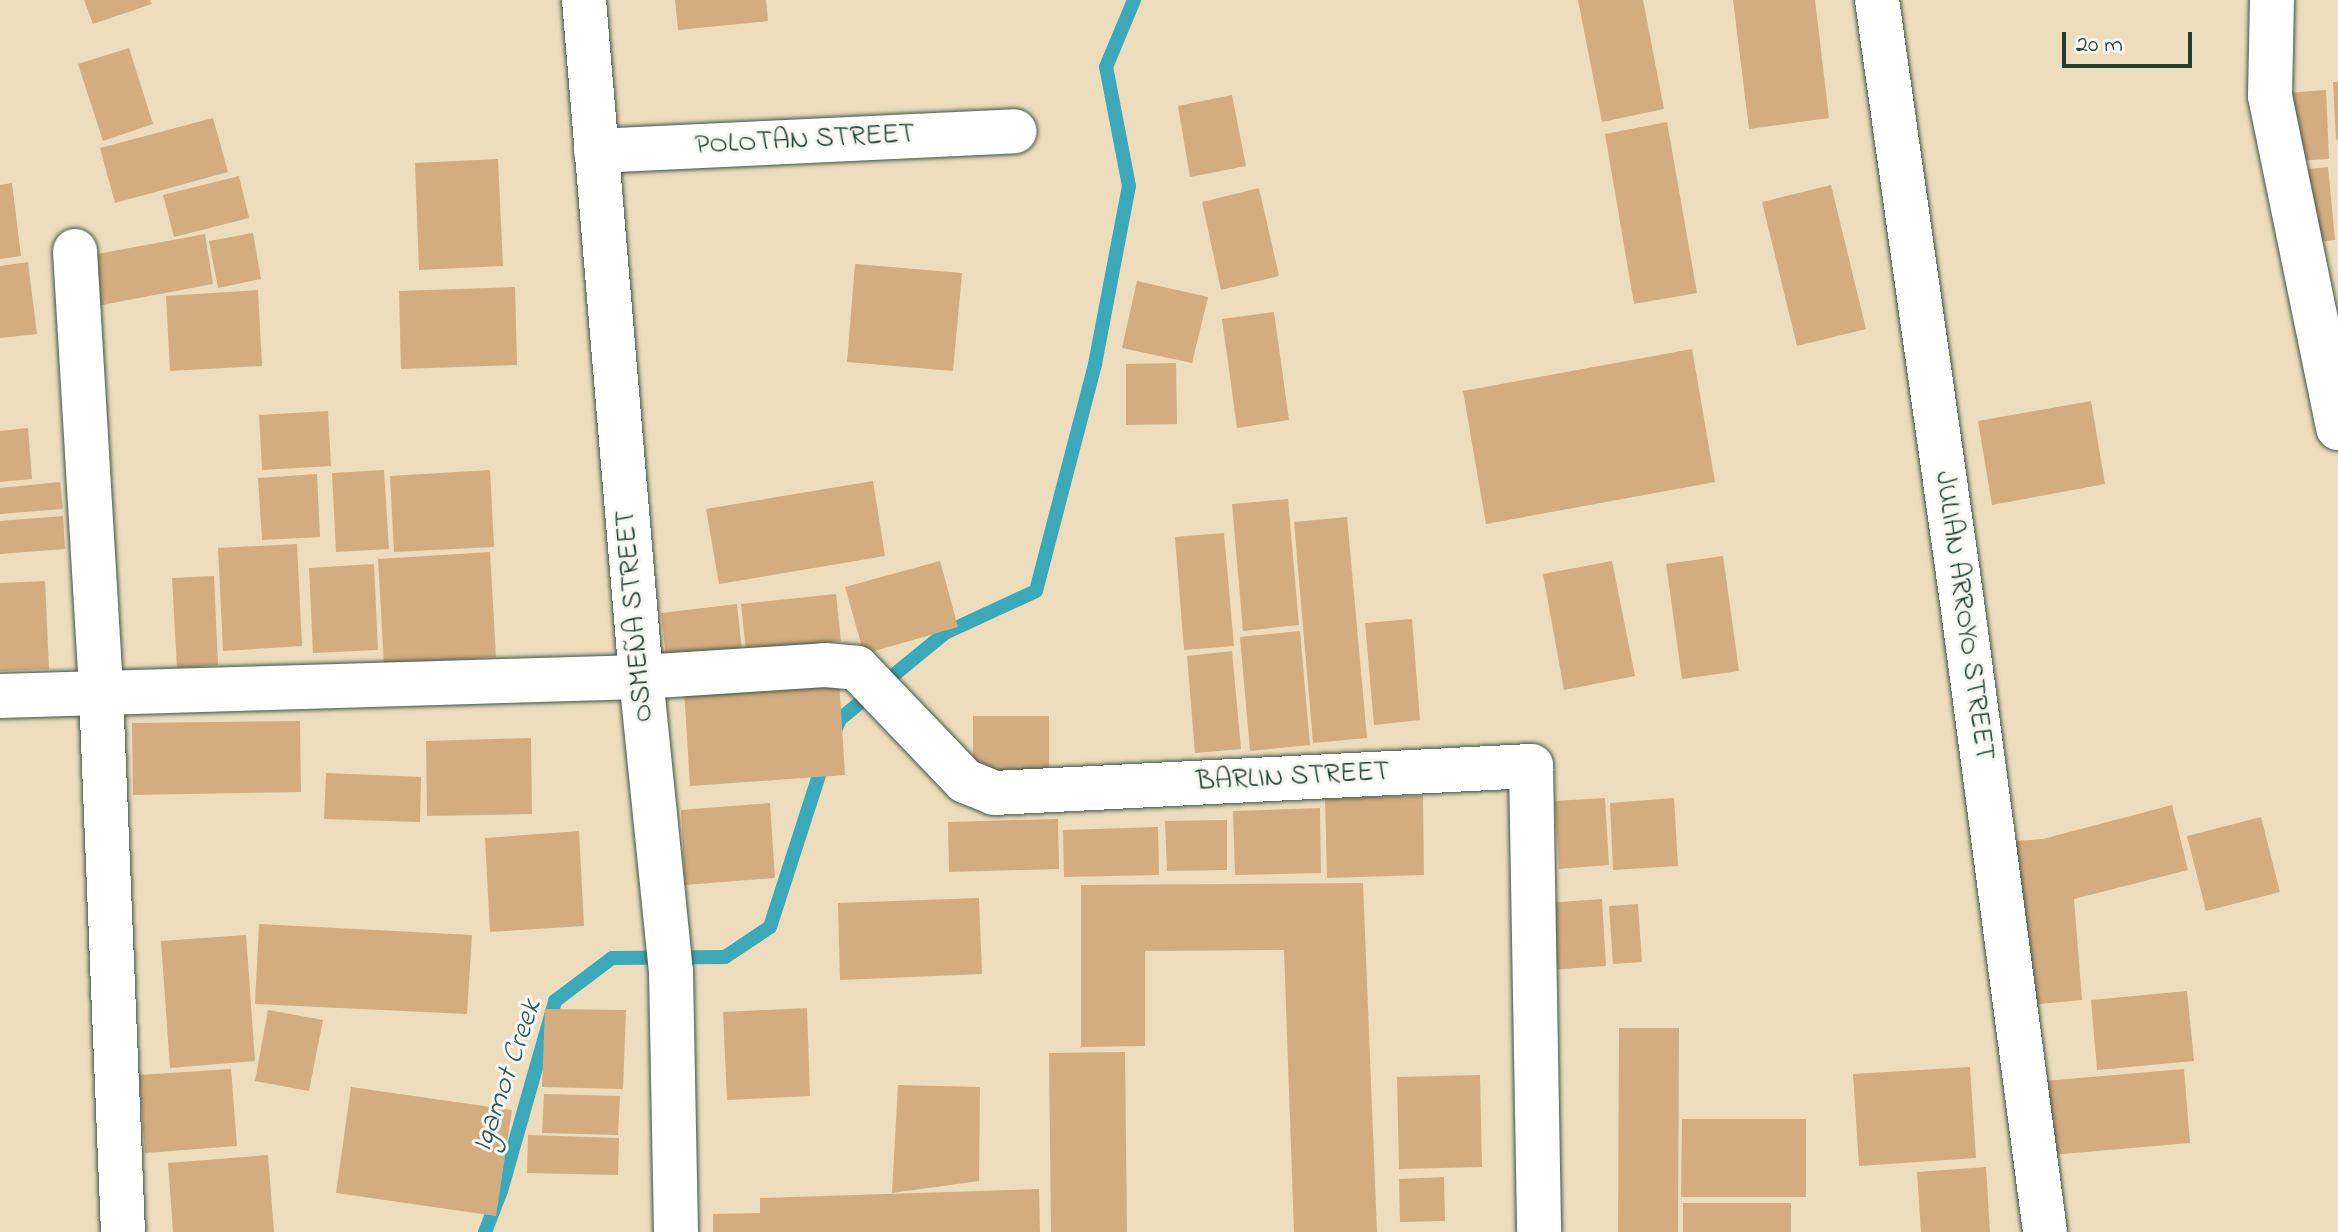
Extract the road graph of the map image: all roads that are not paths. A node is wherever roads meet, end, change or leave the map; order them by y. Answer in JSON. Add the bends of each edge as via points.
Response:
{"nodes":[{"id":1,"x":584,"y":0,"type":"edge"},
{"id":2,"x":1877,"y":0,"type":"edge"},
{"id":3,"x":2272,"y":0,"type":"edge"},
{"id":4,"x":1015,"y":131,"type":"dead end"},
{"id":5,"x":596,"y":151,"type":"junction"},
{"id":6,"x":75,"y":251,"type":"dead end"},
{"id":7,"x":2338,"y":428,"type":"edge"},
{"id":8,"x":641,"y":677,"type":"junction"},
{"id":9,"x":101,"y":692,"type":"junction"},
{"id":10,"x":0,"y":696,"type":"edge"},
{"id":11,"x":123,"y":1232,"type":"edge"},
{"id":12,"x":676,"y":1232,"type":"edge"},
{"id":13,"x":1539,"y":1232,"type":"edge"},
{"id":14,"x":2045,"y":1232,"type":"edge"}],
"edges":[{"from":1,"to":5,"type":"street","name":"OSMEÑA STREET"},
{"from":2,"to":14,"type":"street","name":"JULIAN ARROYO STREET"},
{"from":3,"to":7,"type":"street","via":[[2270,96]]},
{"from":4,"to":5,"type":"street","name":"POLOTAN STREET"},
{"from":5,"to":8,"type":"street","name":"OSMEÑA STREET"},
{"from":6,"to":9,"type":"street"},
{"from":8,"to":9,"type":"street","name":"BARLIN STREET"},
{"from":8,"to":12,"type":"street","name":"OSMEÑA STREET","via":[[669,954]]},
{"from":8,"to":13,"type":"street","name":"BARLIN STREET","via":[[825,665],[857,668],[965,781],[994,793],[1531,766]]},
{"from":9,"to":10,"type":"street","name":"BARLIN STREET"},
{"from":9,"to":11,"type":"street"}]}
